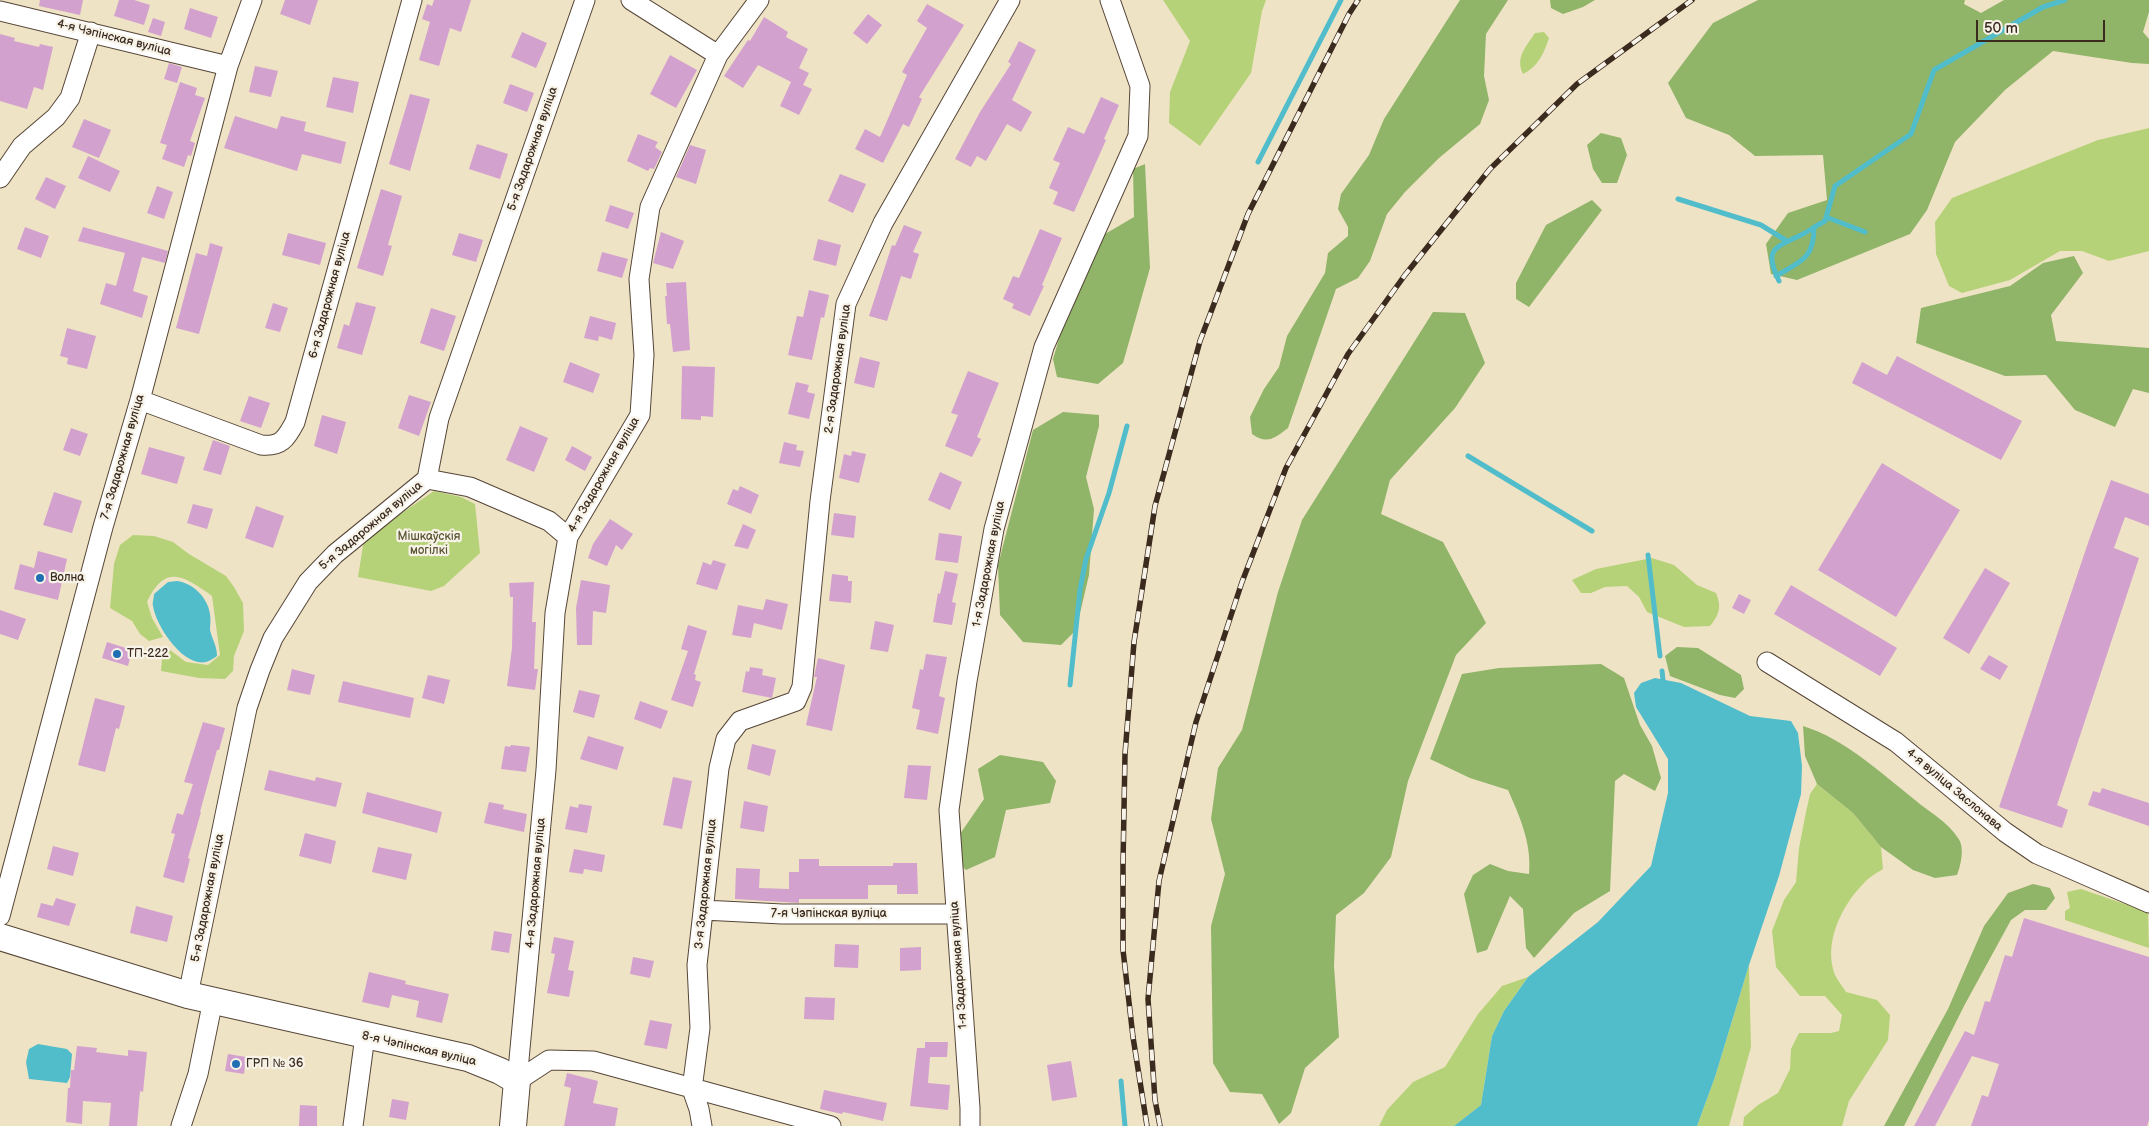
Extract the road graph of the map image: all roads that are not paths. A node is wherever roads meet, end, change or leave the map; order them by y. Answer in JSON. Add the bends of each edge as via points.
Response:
{"nodes":[{"id":1,"x":252,"y":0,"type":"edge"},
{"id":2,"x":412,"y":0,"type":"edge"},
{"id":3,"x":586,"y":0,"type":"edge"},
{"id":4,"x":631,"y":0,"type":"edge"},
{"id":5,"x":759,"y":0,"type":"edge"},
{"id":6,"x":1010,"y":0,"type":"edge"},
{"id":7,"x":1110,"y":0,"type":"edge"},
{"id":8,"x":0,"y":11,"type":"edge"},
{"id":9,"x":91,"y":32,"type":"junction"},
{"id":10,"x":718,"y":55,"type":"junction"},
{"id":11,"x":228,"y":66,"type":"junction"},
{"id":12,"x":0,"y":178,"type":"edge"},
{"id":13,"x":140,"y":400,"type":"junction"},
{"id":14,"x":427,"y":479,"type":"junction"},
{"id":15,"x":568,"y":537,"type":"junction"},
{"id":16,"x":1767,"y":662,"type":"dead end"},
{"id":17,"x":802,"y":688,"type":"joint"},
{"id":18,"x":2149,"y":903,"type":"edge"},
{"id":19,"x":703,"y":910,"type":"junction"},
{"id":20,"x":955,"y":914,"type":"junction"},
{"id":21,"x":0,"y":916,"type":"edge"},
{"id":22,"x":0,"y":937,"type":"edge"},
{"id":23,"x":188,"y":994,"type":"junction"},
{"id":24,"x":213,"y":1000,"type":"junction"},
{"id":25,"x":365,"y":1036,"type":"junction"},
{"id":26,"x":517,"y":1081,"type":"junction"},
{"id":27,"x":692,"y":1088,"type":"junction"},
{"id":28,"x":181,"y":1126,"type":"edge"},
{"id":29,"x":352,"y":1126,"type":"edge"},
{"id":30,"x":513,"y":1126,"type":"edge"},
{"id":31,"x":702,"y":1126,"type":"edge"},
{"id":32,"x":831,"y":1126,"type":"edge"},
{"id":33,"x":970,"y":1126,"type":"edge"}],
"edges":[{"from":1,"to":11,"type":"street","name":"7-я Задарожная вуліца"},
{"from":2,"to":13,"type":"street","name":"6-я Задарожная вуліца","via":[[295,422],[287,437],[273,446],[261,445]]},
{"from":3,"to":14,"type":"street","name":"5-я Задарожная вуліца","via":[[439,418]]},
{"from":4,"to":10,"type":"street"},
{"from":5,"to":10,"type":"street","name":"4-я Задарожная вуліца"},
{"from":6,"to":17,"type":"street","name":"2-я Задарожная вуліца","via":[[883,223],[846,304],[820,501]]},
{"from":7,"to":20,"type":"street","name":"1-я Задарожная вуліца","via":[[1140,86],[1138,136],[1044,347],[994,529],[967,681],[949,810]]},
{"from":8,"to":9,"type":"street","name":"4-я Чэпінская вуліца"},
{"from":9,"to":11,"type":"street","name":"4-я Чэпінская вуліца"},
{"from":9,"to":12,"type":"street","via":[[70,98],[56,117],[22,146]]},
{"from":10,"to":15,"type":"street","name":"4-я Задарожная вуліца","via":[[650,207],[639,279],[644,355],[640,415]]},
{"from":11,"to":13,"type":"street","name":"7-я Задарожная вуліца"},
{"from":13,"to":21,"type":"street","name":"7-я Задарожная вуліца"},
{"from":14,"to":15,"type":"street","via":[[470,487],[549,520]]},
{"from":14,"to":23,"type":"street","name":"5-я Задарожная вуліца","via":[[335,554],[308,582],[273,638],[247,708]]},
{"from":15,"to":26,"type":"street","name":"4-я Задарожная вуліца","via":[[555,613],[546,770]]},
{"from":16,"to":18,"type":"street","name":"4-я вуліца Заслонава","via":[[1896,742],[2005,832],[2037,854]]},
{"from":17,"to":19,"type":"street","name":"3-я Задарожная вуліца","via":[[796,701],[740,721],[726,739],[719,768]]},
{"from":19,"to":20,"type":"street","name":"7-я Чэпінская вуліца","via":[[782,914]]},
{"from":19,"to":27,"type":"street","name":"3-я Задарожная вуліца","via":[[697,965],[700,1028]]},
{"from":20,"to":33,"type":"street","name":"1-я Задарожная вуліца"},
{"from":22,"to":23,"type":"main road","name":"8-я Чэпінская вуліца"},
{"from":23,"to":24,"type":"main road","name":"8-я Чэпінская вуліца"},
{"from":24,"to":25,"type":"main road","name":"8-я Чэпінская вуліца"},
{"from":24,"to":28,"type":"street","via":[[198,1074]]},
{"from":25,"to":26,"type":"main road","name":"8-я Чэпінская вуліца","via":[[468,1058]]},
{"from":25,"to":29,"type":"street"},
{"from":26,"to":27,"type":"street","via":[[549,1060],[593,1061]]},
{"from":26,"to":30,"type":"main road","name":"4-я Задарожная вуліца"},
{"from":27,"to":31,"type":"street","name":"3-я Задарожная вуліца"},
{"from":27,"to":32,"type":"street"}]}
